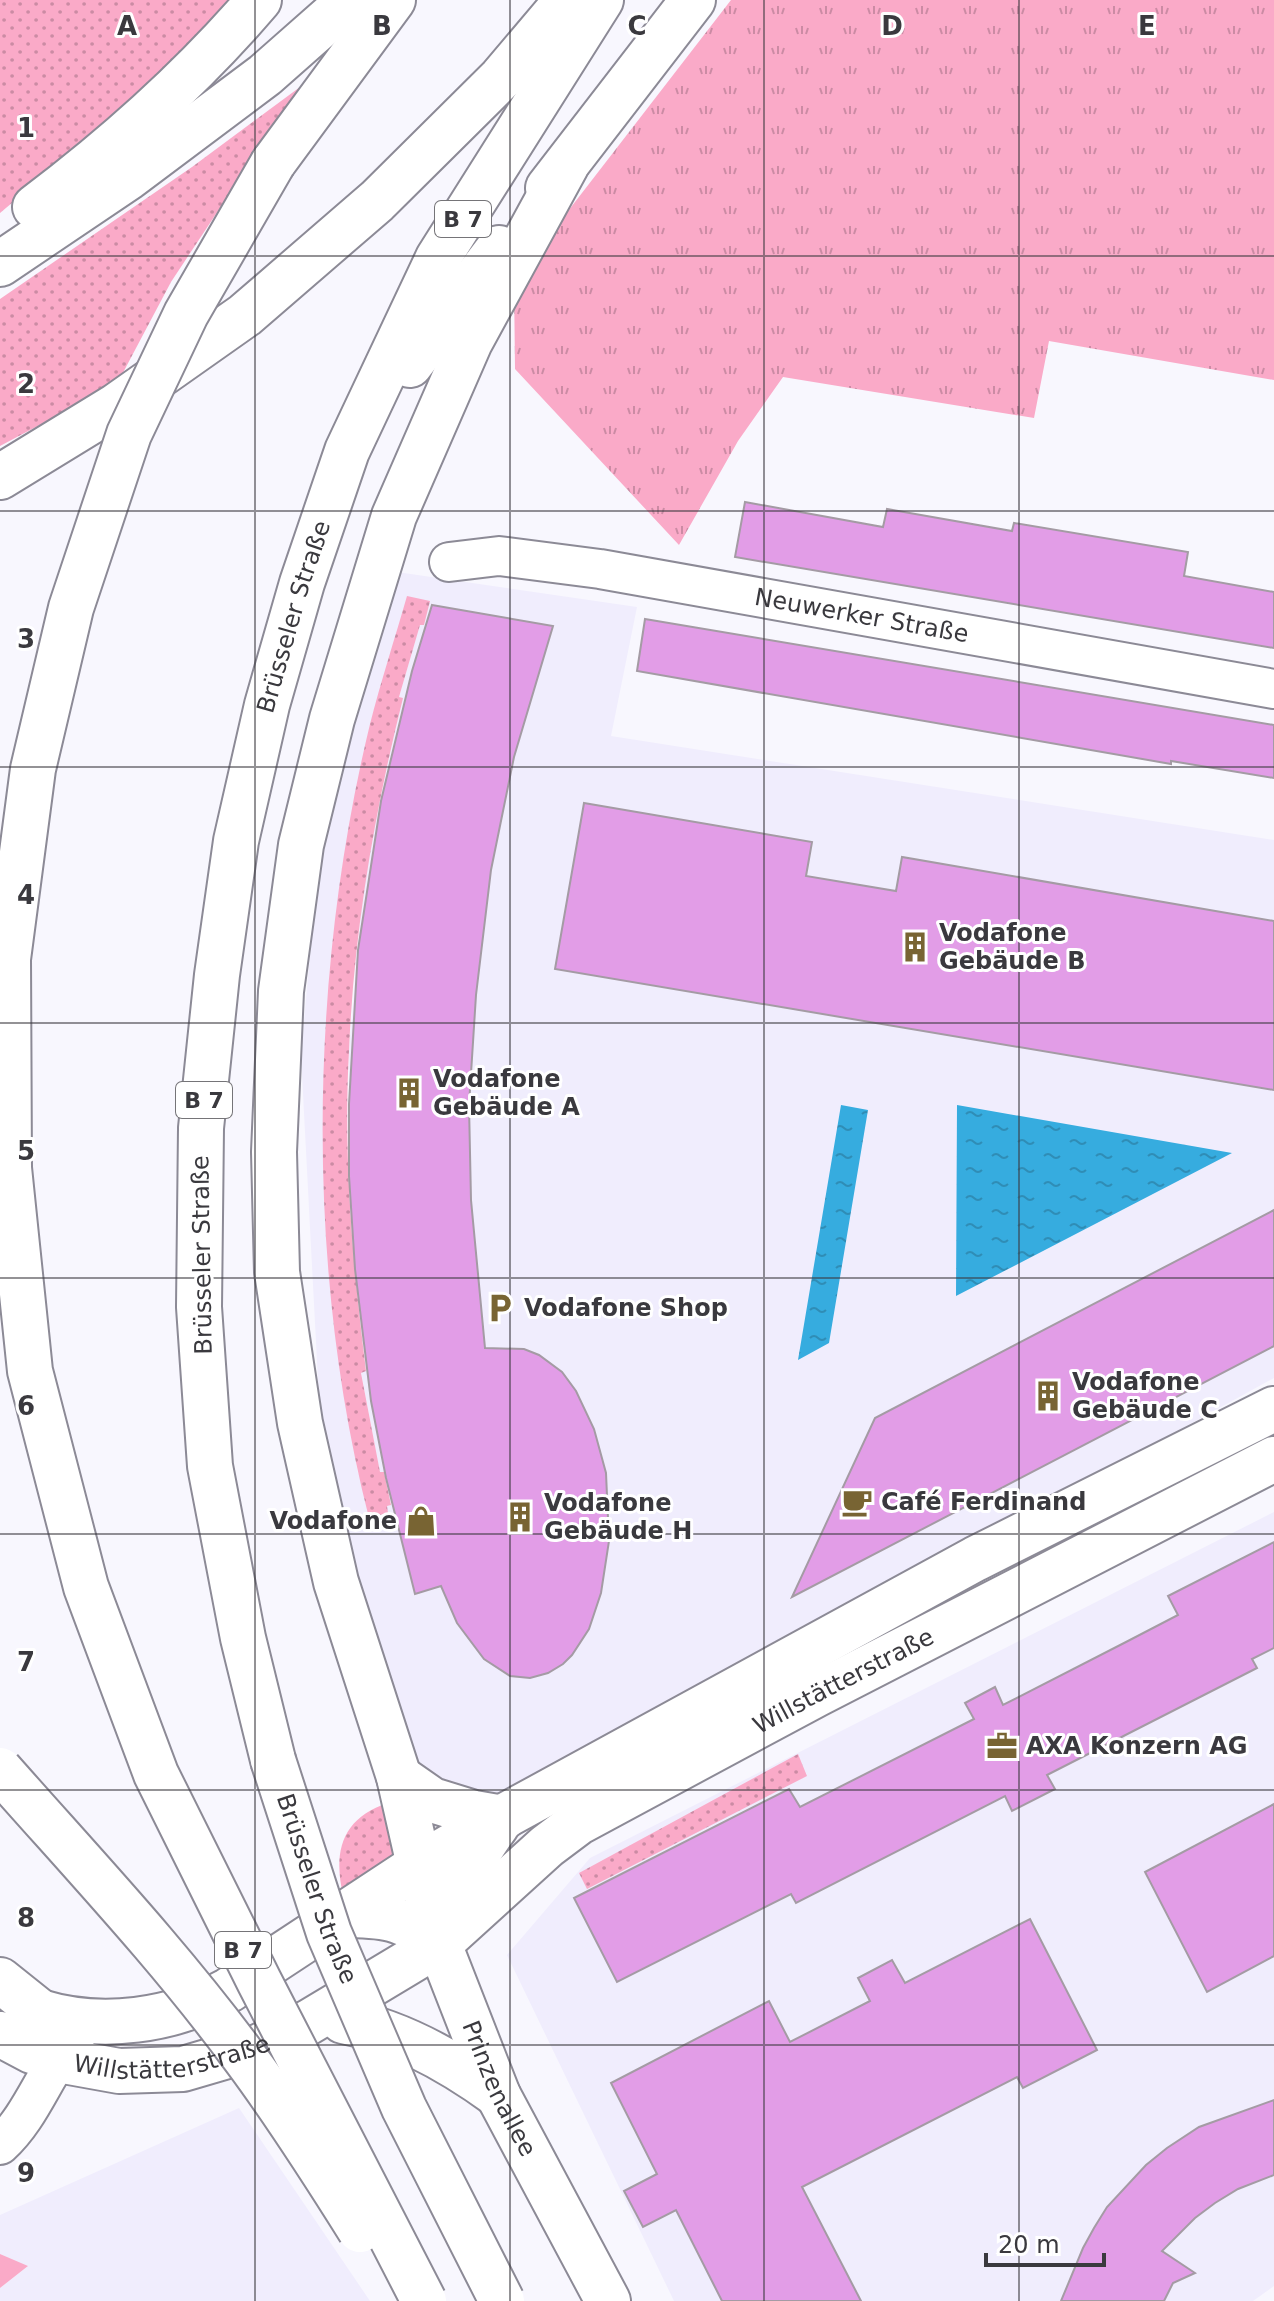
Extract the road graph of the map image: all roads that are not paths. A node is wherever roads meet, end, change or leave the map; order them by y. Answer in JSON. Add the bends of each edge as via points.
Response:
{"nodes":[{"id":1,"x":259,"y":0,"type":"edge"},
{"id":2,"x":350,"y":0,"type":"edge"},
{"id":3,"x":393,"y":0,"type":"edge"},
{"id":4,"x":567,"y":0,"type":"edge"},
{"id":5,"x":601,"y":0,"type":"edge"},
{"id":6,"x":693,"y":0,"type":"edge"},
{"id":7,"x":566,"y":166,"type":"junction"},
{"id":8,"x":0,"y":234,"type":"edge"},
{"id":9,"x":0,"y":264,"type":"edge"},
{"id":10,"x":347,"y":451,"type":"junction"},
{"id":11,"x":0,"y":477,"type":"edge"},
{"id":12,"x":449,"y":562,"type":"dead end"},
{"id":13,"x":1274,"y":689,"type":"edge"},
{"id":14,"x":1274,"y":1409,"type":"edge"},
{"id":15,"x":1274,"y":1459,"type":"edge"},
{"id":16,"x":0,"y":1770,"type":"edge"},
{"id":17,"x":399,"y":1777,"type":"junction"},
{"id":18,"x":503,"y":1818,"type":"junction"},
{"id":19,"x":419,"y":1865,"type":"junction"},
{"id":20,"x":341,"y":1915,"type":"junction"},
{"id":21,"x":439,"y":1944,"type":"junction"},
{"id":22,"x":0,"y":1980,"type":"edge"},
{"id":23,"x":40,"y":2012,"type":"junction"},
{"id":24,"x":309,"y":2022,"type":"junction"},
{"id":25,"x":97,"y":2023,"type":"junction"},
{"id":26,"x":0,"y":2034,"type":"edge"},
{"id":27,"x":58,"y":2060,"type":"junction"},
{"id":28,"x":498,"y":2095,"type":"junction"},
{"id":29,"x":0,"y":2145,"type":"edge"},
{"id":30,"x":402,"y":2301,"type":"edge"},
{"id":31,"x":424,"y":2301,"type":"edge"},
{"id":32,"x":502,"y":2301,"type":"edge"},
{"id":33,"x":608,"y":2301,"type":"edge"}],
"edges":[{"from":1,"to":8,"type":"main road","via":[[223,42],[93,163]]},
{"from":2,"to":9,"type":"main road","via":[[265,75],[129,177]]},
{"from":3,"to":31,"type":"main road","number":"B 7","bridge":true,"via":[[273,163],[186,314],[129,434],[71,608],[33,769],[8,959],[9,1168],[30,1371],[86,1587],[156,1774]]},
{"from":4,"to":11,"type":"main road","via":[[501,78],[377,201],[245,315],[116,406]]},
{"from":5,"to":10,"type":"main road","name":"Brüsseler Straße","number":"B 7","via":[[438,258]]},
{"from":6,"to":7,"type":"main road"},
{"from":7,"to":10,"type":"main road","via":[[463,291]]},
{"from":7,"to":17,"type":"main road","name":"Prinzenallee","via":[[470,342],[394,516],[332,719],[301,845],[281,991],[274,1152],[279,1287],[319,1516]]},
{"from":10,"to":32,"type":"main road","name":"Brüsseler Straße","number":"B 7","bridge":true,"via":[[267,705],[236,841],[217,975],[201,1128],[199,1307],[210,1466],[273,1760],[329,1933],[404,2108]]},
{"from":12,"to":13,"type":"street","name":"Neuwerker Straße","via":[[499,556],[600,569]]},
{"from":14,"to":18,"type":"main road","name":"Willstätterstraße","via":[[975,1559]]},
{"from":15,"to":21,"type":"main road","name":"Willstätterstraße","via":[[579,1822]]},
{"from":16,"to":30,"type":"main road","bridge":true,"via":[[137,1924],[243,2056],[305,2143]]},
{"from":17,"to":18,"type":"main road","via":[[432,1800]]},
{"from":17,"to":19,"type":"main road","name":"Prinzenallee"},
{"from":18,"to":19,"type":"main road","name":"Willstätterstraße"},
{"from":18,"to":21,"type":"main road","name":"Willstätterstraße","via":[[462,1878]]},
{"from":19,"to":20,"type":"main road","name":"Willstätterstraße"},
{"from":19,"to":21,"type":"main road","name":"Prinzenallee"},
{"from":20,"to":21,"type":"main road","via":[[381,1915],[416,1928]]},
{"from":20,"to":25,"type":"main road","name":"Willstätterstraße","via":[[201,2005]]},
{"from":21,"to":24,"type":"main road","name":"Willstätterstraße"},
{"from":21,"to":28,"type":"main road","name":"Prinzenallee"},
{"from":22,"to":23,"type":"main road"},
{"from":23,"to":25,"type":"main road"},
{"from":23,"to":27,"type":"street"},
{"from":24,"to":27,"type":"main road","name":"Willstätterstraße","via":[[258,2047],[183,2069],[119,2071]]},
{"from":24,"to":28,"type":"main road","via":[[346,2020],[418,2046]]},
{"from":25,"to":27,"type":"street","name":"Willstätterstraße","via":[[74,2038]]},
{"from":26,"to":27,"type":"main road"},
{"from":27,"to":29,"type":"street","via":[[30,2111]]},
{"from":28,"to":33,"type":"main road","name":"Prinzenallee"}]}
